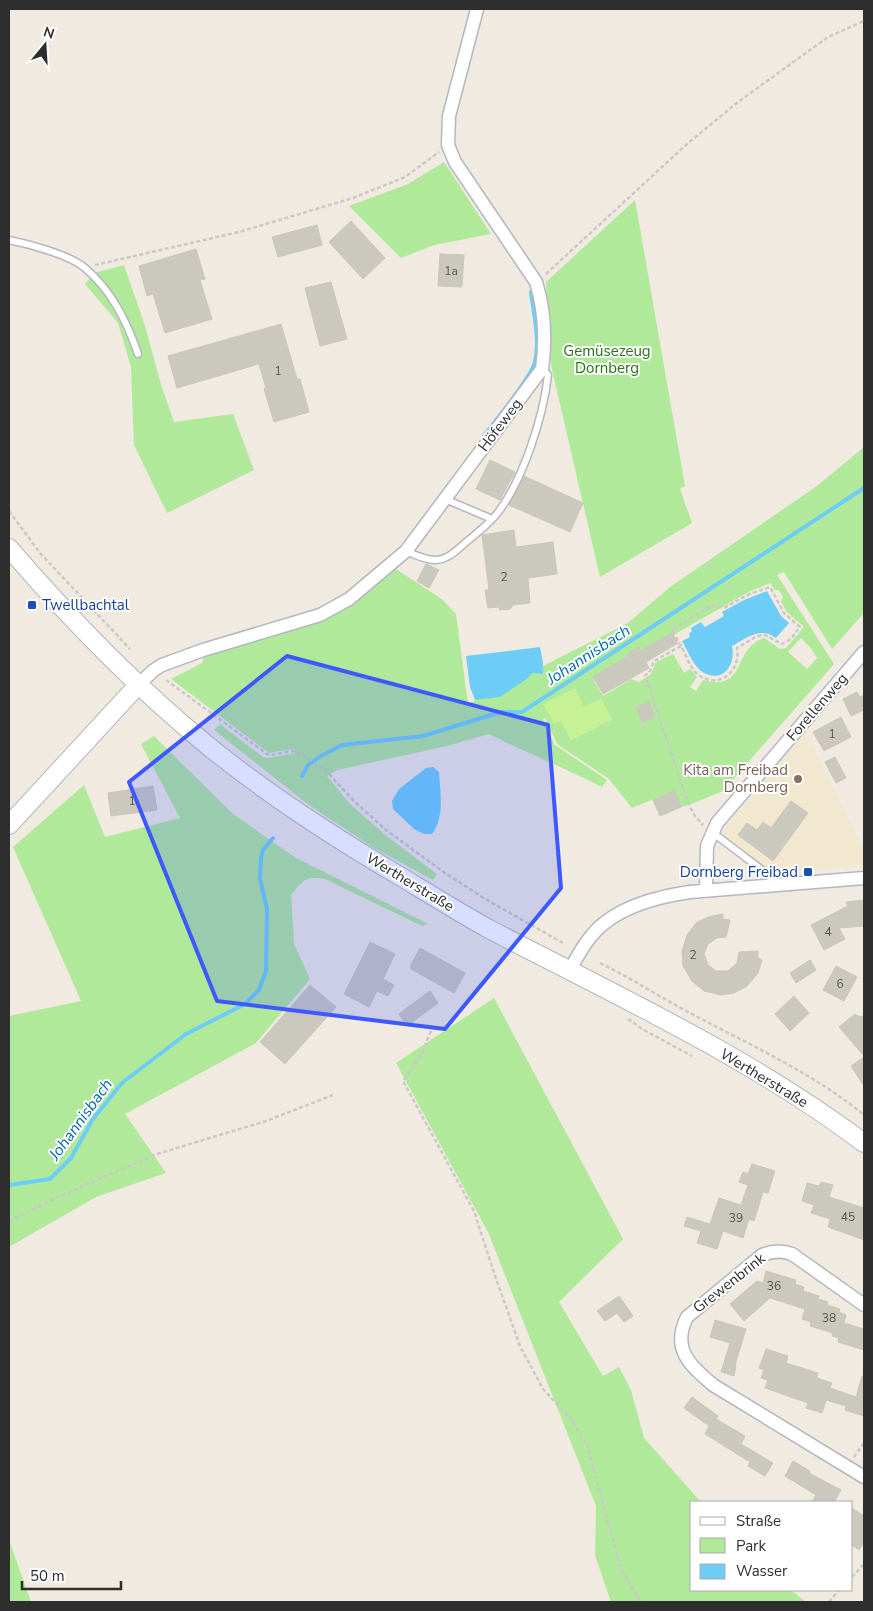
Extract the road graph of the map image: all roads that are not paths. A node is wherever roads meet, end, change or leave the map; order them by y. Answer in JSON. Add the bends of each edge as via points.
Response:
{"nodes":[{"id":1,"x":477,"y":9,"type":"edge"},
{"id":2,"x":9,"y":240,"type":"edge"},
{"id":3,"x":138,"y":354,"type":"dead end"},
{"id":4,"x":542,"y":369,"type":"junction"},
{"id":5,"x":445,"y":499,"type":"junction"},
{"id":6,"x":492,"y":519,"type":"junction"},
{"id":7,"x":9,"y":548,"type":"edge"},
{"id":8,"x":406,"y":551,"type":"junction"},
{"id":9,"x":864,"y":652,"type":"edge"},
{"id":10,"x":139,"y":684,"type":"junction"},
{"id":11,"x":9,"y":825,"type":"edge"},
{"id":12,"x":712,"y":832,"type":"junction"},
{"id":13,"x":864,"y":878,"type":"edge"},
{"id":14,"x":771,"y":885,"type":"junction"},
{"id":15,"x":706,"y":890,"type":"junction"},
{"id":16,"x":570,"y":970,"type":"junction"},
{"id":17,"x":864,"y":1143,"type":"edge"},
{"id":18,"x":864,"y":1305,"type":"edge"},
{"id":19,"x":864,"y":1477,"type":"edge"}],
"edges":[{"from":1,"to":4,"type":"street","via":[[449,116],[448,145],[455,162],[536,282],[544,326]]},
{"from":2,"to":3,"type":"lane","via":[[58,254],[84,267],[120,310]]},
{"from":4,"to":5,"type":"street","name":"Höfeweg"},
{"from":4,"to":6,"type":"lane","via":[[548,375],[546,392],[528,454],[510,494]]},
{"from":5,"to":6,"type":"lane"},
{"from":5,"to":8,"type":"street","name":"Höfeweg"},
{"from":6,"to":8,"type":"lane","via":[[450,556],[436,560]]},
{"from":7,"to":10,"type":"main road","name":"Wertherstraße","via":[[93,640]]},
{"from":8,"to":10,"type":"street","name":"Höfeweg","via":[[349,599],[320,616],[172,661],[154,670]]},
{"from":9,"to":12,"type":"street","name":"Forellenweg"},
{"from":10,"to":11,"type":"main road"},
{"from":10,"to":16,"type":"main road","name":"Wertherstraße","via":[[242,773],[336,838],[488,928]]},
{"from":12,"to":14,"type":"lane","via":[[770,876]]},
{"from":12,"to":15,"type":"street","name":"Forellenweg","via":[[707,846]]},
{"from":13,"to":14,"type":"street"},
{"from":14,"to":15,"type":"street"},
{"from":15,"to":16,"type":"street","via":[[675,894],[622,912],[590,937]]},
{"from":16,"to":17,"type":"main road","name":"Wertherstraße","via":[[756,1072]]},
{"from":18,"to":19,"type":"street","name":"Grewenbrink","via":[[792,1254],[771,1251],[687,1317],[680,1336],[681,1348],[687,1359],[713,1385]]}]}
